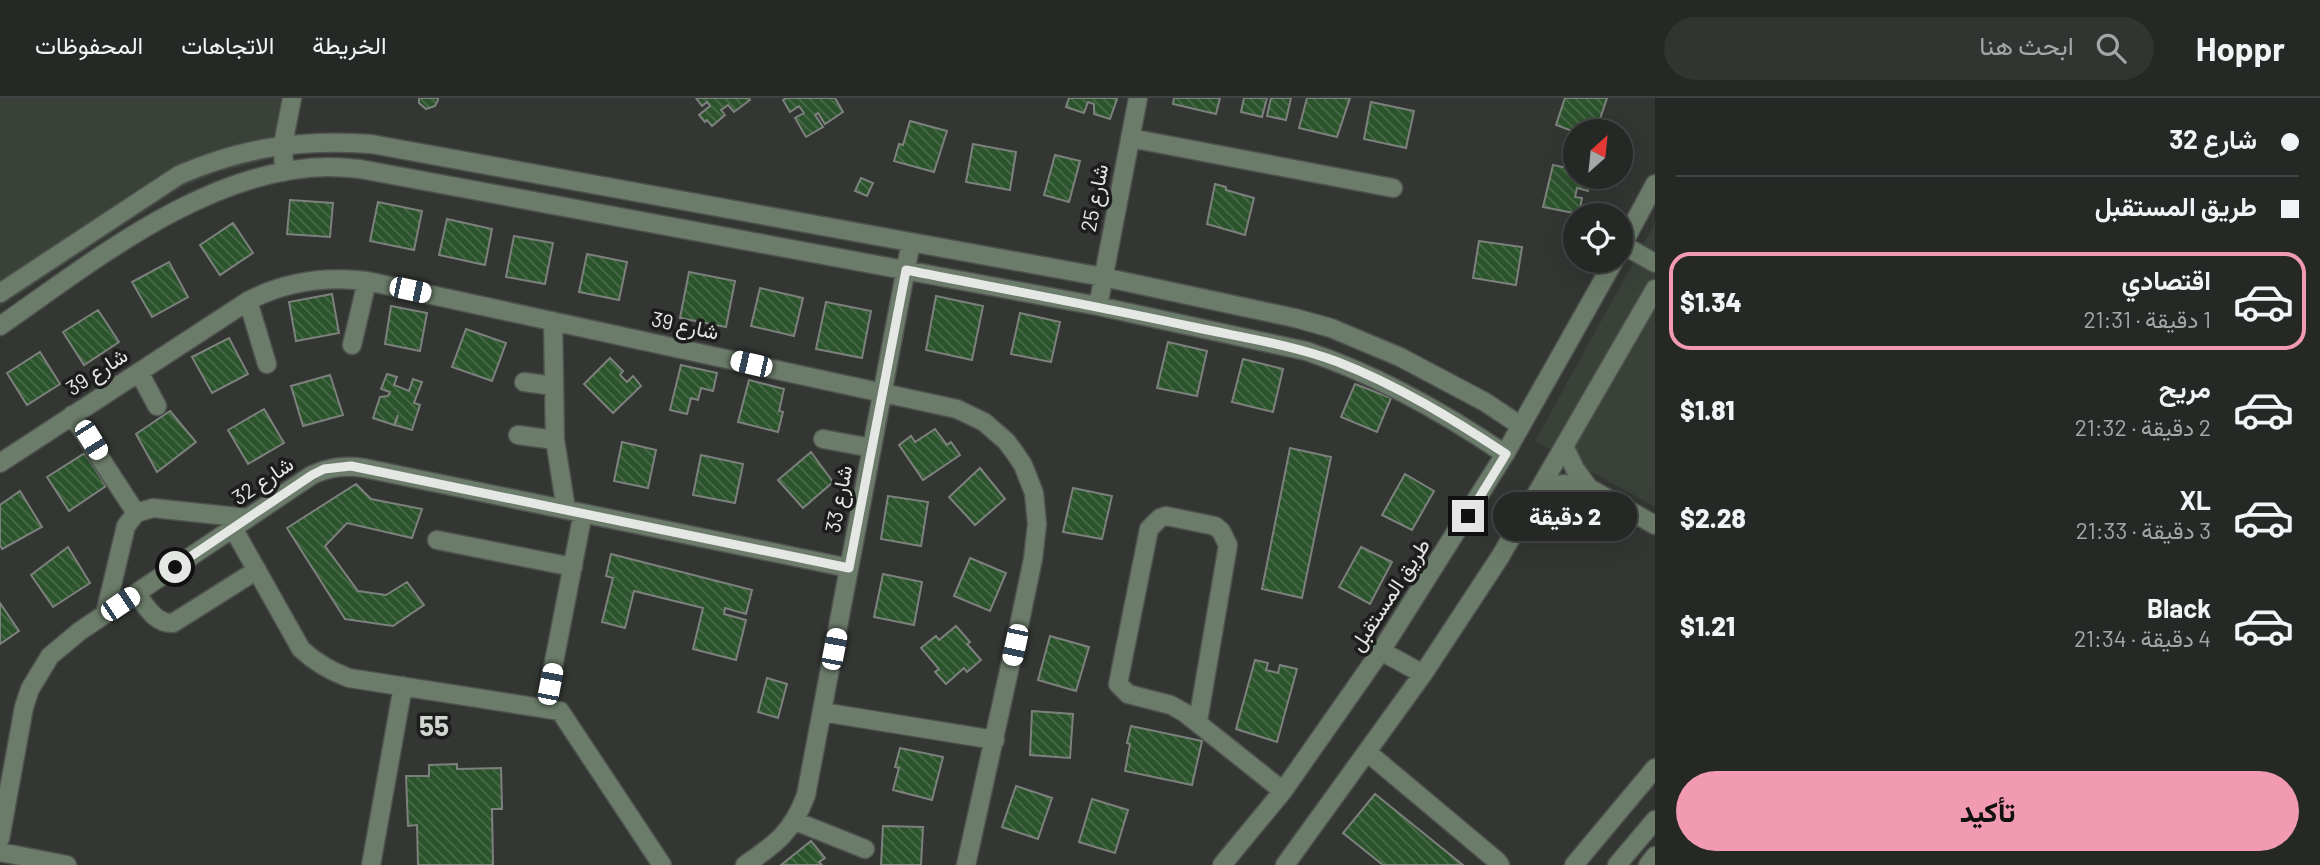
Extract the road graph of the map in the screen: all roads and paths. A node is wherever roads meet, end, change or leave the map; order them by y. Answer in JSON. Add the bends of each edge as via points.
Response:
{"nodes":[{"id":1,"x":292,"y":98,"type":"edge"},
{"id":2,"x":1138,"y":98,"type":"edge"},
{"id":3,"x":1130,"y":138,"type":"junction"},
{"id":4,"x":283,"y":144,"type":"junction"},
{"id":5,"x":284,"y":172,"type":"junction"},
{"id":6,"x":1655,"y":184,"type":"edge"},
{"id":7,"x":1393,"y":188,"type":"dead end"},
{"id":8,"x":1633,"y":226,"type":"edge"},
{"id":9,"x":911,"y":242,"type":"junction"},
{"id":10,"x":1633,"y":256,"type":"edge"},
{"id":11,"x":1655,"y":263,"type":"edge"},
{"id":12,"x":906,"y":270,"type":"junction"},
{"id":13,"x":1607,"y":273,"type":"edge"},
{"id":14,"x":1103,"y":277,"type":"junction"},
{"id":15,"x":367,"y":281,"type":"junction"},
{"id":16,"x":1655,"y":289,"type":"edge"},
{"id":17,"x":0,"y":293,"type":"edge"},
{"id":18,"x":248,"y":301,"type":"junction"},
{"id":19,"x":1098,"y":306,"type":"junction"},
{"id":20,"x":554,"y":321,"type":"junction"},
{"id":21,"x":0,"y":326,"type":"edge"},
{"id":22,"x":352,"y":345,"type":"dead end"},
{"id":23,"x":267,"y":364,"type":"dead end"},
{"id":24,"x":139,"y":372,"type":"junction"},
{"id":25,"x":524,"y":382,"type":"dead end"},
{"id":26,"x":554,"y":386,"type":"junction"},
{"id":27,"x":883,"y":392,"type":"junction"},
{"id":28,"x":157,"y":406,"type":"dead end"},
{"id":29,"x":72,"y":415,"type":"junction"},
{"id":30,"x":1521,"y":426,"type":"junction"},
{"id":31,"x":518,"y":435,"type":"dead end"},
{"id":32,"x":823,"y":439,"type":"dead end"},
{"id":33,"x":555,"y":440,"type":"junction"},
{"id":34,"x":872,"y":448,"type":"junction"},
{"id":35,"x":1565,"y":448,"type":"junction"},
{"id":36,"x":1506,"y":454,"type":"junction"},
{"id":37,"x":0,"y":463,"type":"edge"},
{"id":38,"x":1543,"y":485,"type":"junction"},
{"id":39,"x":1589,"y":488,"type":"junction"},
{"id":40,"x":575,"y":511,"type":"junction"},
{"id":41,"x":136,"y":513,"type":"junction"},
{"id":42,"x":240,"y":523,"type":"junction"},
{"id":43,"x":1655,"y":525,"type":"edge"},
{"id":44,"x":438,"y":540,"type":"dead end"},
{"id":45,"x":573,"y":566,"type":"junction"},
{"id":46,"x":849,"y":568,"type":"junction"},
{"id":47,"x":257,"y":570,"type":"junction"},
{"id":48,"x":136,"y":593,"type":"junction"},
{"id":49,"x":104,"y":614,"type":"junction"},
{"id":50,"x":1381,"y":651,"type":"junction"},
{"id":51,"x":1423,"y":674,"type":"junction"},
{"id":52,"x":404,"y":686,"type":"junction"},
{"id":53,"x":545,"y":708,"type":"junction"},
{"id":54,"x":822,"y":712,"type":"junction"},
{"id":55,"x":1198,"y":721,"type":"junction"},
{"id":56,"x":995,"y":740,"type":"junction"},
{"id":57,"x":1367,"y":752,"type":"junction"},
{"id":58,"x":1655,"y":768,"type":"edge"},
{"id":59,"x":1283,"y":791,"type":"junction"},
{"id":60,"x":1655,"y":820,"type":"edge"},
{"id":61,"x":795,"y":821,"type":"junction"},
{"id":62,"x":0,"y":839,"type":"edge"},
{"id":63,"x":865,"y":849,"type":"dead end"},
{"id":64,"x":0,"y":852,"type":"edge"},
{"id":65,"x":1655,"y":856,"type":"edge"},
{"id":66,"x":67,"y":865,"type":"edge"},
{"id":67,"x":371,"y":865,"type":"edge"},
{"id":68,"x":662,"y":865,"type":"edge"},
{"id":69,"x":745,"y":865,"type":"edge"},
{"id":70,"x":966,"y":865,"type":"edge"},
{"id":71,"x":1222,"y":865,"type":"edge"},
{"id":72,"x":1285,"y":865,"type":"edge"},
{"id":73,"x":1500,"y":865,"type":"edge"},
{"id":74,"x":1574,"y":865,"type":"edge"},
{"id":75,"x":1617,"y":865,"type":"edge"},
{"id":76,"x":1648,"y":865,"type":"edge"}],
"edges":[{"from":1,"to":4,"type":"street"},
{"from":2,"to":3,"type":"street","name":"شارع 25"},
{"from":3,"to":7,"type":"street"},
{"from":3,"to":14,"type":"street","name":"شارع 25"},
{"from":4,"to":5,"type":"street"},
{"from":4,"to":9,"type":"street","via":[[335,142],[399,148]]},
{"from":4,"to":17,"type":"street","via":[[230,156],[179,175]]},
{"from":5,"to":12,"type":"street","via":[[360,169]]},
{"from":5,"to":21,"type":"street","via":[[233,185],[176,210]]},
{"from":6,"to":8,"type":"street","name":"طريق المستقبل"},
{"from":9,"to":12,"type":"street","name":"شارع 33"},
{"from":9,"to":14,"type":"street"},
{"from":10,"to":11,"type":"street"},
{"from":12,"to":19,"type":"street"},
{"from":12,"to":27,"type":"street","name":"شارع 33"},
{"from":13,"to":30,"type":"street","name":"طريق المستقبل"},
{"from":14,"to":19,"type":"street","name":"شارع 25"},
{"from":14,"to":30,"type":"street","via":[[1331,328],[1465,391]]},
{"from":15,"to":18,"type":"street","name":"شارع 39","via":[[312,280],[276,288]]},
{"from":15,"to":20,"type":"street","name":"شارع 39"},
{"from":15,"to":22,"type":"street"},
{"from":16,"to":35,"type":"street"},
{"from":18,"to":23,"type":"street"},
{"from":18,"to":24,"type":"street","name":"شارع 39"},
{"from":19,"to":36,"type":"street","via":[[1339,362],[1401,391]]},
{"from":20,"to":26,"type":"street"},
{"from":20,"to":27,"type":"street","name":"شارع 39"},
{"from":24,"to":28,"type":"street"},
{"from":24,"to":29,"type":"street","name":"شارع 39"},
{"from":25,"to":26,"type":"street"},
{"from":26,"to":33,"type":"street"},
{"from":27,"to":34,"type":"street","name":"شارع 33"},
{"from":27,"to":56,"type":"street","name":"شارع 39","via":[[957,410],[984,422],[1015,453],[1031,486],[1036,539]]},
{"from":29,"to":37,"type":"street","name":"شارع 39"},
{"from":29,"to":41,"type":"street"},
{"from":30,"to":36,"type":"street","name":"طريق المستقبل"},
{"from":31,"to":33,"type":"street"},
{"from":32,"to":34,"type":"street"},
{"from":33,"to":40,"type":"street"},
{"from":34,"to":46,"type":"street","name":"شارع 33"},
{"from":35,"to":38,"type":"street"},
{"from":35,"to":39,"type":"street"},
{"from":36,"to":50,"type":"street","name":"طريق المستقبل"},
{"from":38,"to":39,"type":"street"},
{"from":38,"to":51,"type":"street"},
{"from":39,"to":43,"type":"street"},
{"from":40,"to":42,"type":"street","name":"شارع 32","via":[[337,466],[312,475]]},
{"from":40,"to":45,"type":"street"},
{"from":40,"to":46,"type":"street","name":"شارع 32"},
{"from":41,"to":42,"type":"street","via":[[153,508]]},
{"from":41,"to":49,"type":"street","via":[[126,526]]},
{"from":42,"to":47,"type":"street"},
{"from":42,"to":48,"type":"street","name":"شارع 32"},
{"from":44,"to":45,"type":"street"},
{"from":45,"to":53,"type":"street"},
{"from":46,"to":54,"type":"street","name":"شارع 33"},
{"from":47,"to":48,"type":"street","via":[[173,623],[156,619]]},
{"from":47,"to":52,"type":"street","via":[[301,649],[315,662],[349,678]]},
{"from":48,"to":49,"type":"street","name":"شارع 32"},
{"from":49,"to":62,"type":"street","name":"شارع 32","via":[[57,649],[30,689]]},
{"from":50,"to":51,"type":"street"},
{"from":50,"to":59,"type":"street","name":"طريق المستقبل"},
{"from":51,"to":57,"type":"street"},
{"from":52,"to":53,"type":"street"},
{"from":52,"to":67,"type":"street"},
{"from":53,"to":68,"type":"street","via":[[562,712]]},
{"from":54,"to":56,"type":"street"},
{"from":54,"to":61,"type":"street","name":"شارع 33","via":[[806,795]]},
{"from":55,"to":55,"type":"street","via":[[1171,705],[1128,694],[1118,684],[1149,529],[1167,516],[1215,526],[1228,545]]},
{"from":55,"to":59,"type":"street"},
{"from":56,"to":70,"type":"street","name":"شارع 39"},
{"from":57,"to":72,"type":"street"},
{"from":57,"to":73,"type":"street"},
{"from":58,"to":74,"type":"street"},
{"from":59,"to":71,"type":"street","name":"طريق المستقبل"},
{"from":60,"to":75,"type":"street"},
{"from":61,"to":63,"type":"street"},
{"from":61,"to":69,"type":"street","name":"شارع 33","via":[[777,843]]},
{"from":64,"to":66,"type":"street"},
{"from":65,"to":76,"type":"street"}]}
